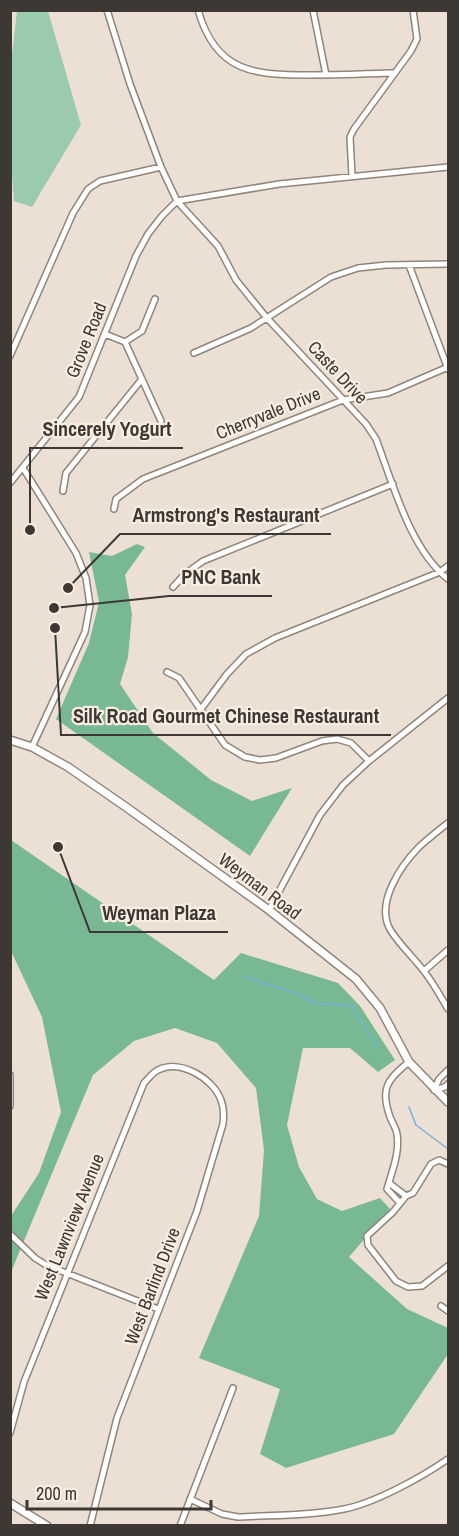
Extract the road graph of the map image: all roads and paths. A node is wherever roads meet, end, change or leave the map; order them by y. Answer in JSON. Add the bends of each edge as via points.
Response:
{"nodes":[{"id":1,"x":107,"y":10,"type":"edge"},
{"id":2,"x":198,"y":10,"type":"edge"},
{"id":3,"x":313,"y":10,"type":"edge"},
{"id":4,"x":413,"y":10,"type":"edge"},
{"id":5,"x":394,"y":73,"type":"junction"},
{"id":6,"x":326,"y":75,"type":"junction"},
{"id":7,"x":448,"y":166,"type":"edge"},
{"id":8,"x":161,"y":167,"type":"junction"},
{"id":9,"x":352,"y":176,"type":"junction"},
{"id":10,"x":176,"y":199,"type":"junction"},
{"id":11,"x":448,"y":264,"type":"edge"},
{"id":12,"x":409,"y":265,"type":"junction"},
{"id":13,"x":154,"y":299,"type":"dead end"},
{"id":14,"x":266,"y":317,"type":"junction"},
{"id":15,"x":105,"y":334,"type":"junction"},
{"id":16,"x":125,"y":342,"type":"junction"},
{"id":17,"x":194,"y":353,"type":"dead end"},
{"id":18,"x":10,"y":356,"type":"edge"},
{"id":19,"x":448,"y":368,"type":"edge"},
{"id":20,"x":142,"y":379,"type":"junction"},
{"id":21,"x":343,"y":400,"type":"junction"},
{"id":22,"x":161,"y":421,"type":"dead end"},
{"id":23,"x":23,"y":468,"type":"junction"},
{"id":24,"x":10,"y":483,"type":"edge"},
{"id":25,"x":393,"y":484,"type":"junction"},
{"id":26,"x":63,"y":491,"type":"dead end"},
{"id":27,"x":114,"y":509,"type":"dead end"},
{"id":28,"x":448,"y":566,"type":"edge"},
{"id":29,"x":440,"y":572,"type":"junction"},
{"id":30,"x":448,"y":579,"type":"edge"},
{"id":31,"x":173,"y":587,"type":"dead end"},
{"id":32,"x":167,"y":672,"type":"dead end"},
{"id":33,"x":448,"y":698,"type":"edge"},
{"id":34,"x":201,"y":709,"type":"junction"},
{"id":35,"x":10,"y":740,"type":"edge"},
{"id":36,"x":32,"y":747,"type":"junction"},
{"id":37,"x":369,"y":761,"type":"junction"},
{"id":38,"x":448,"y":823,"type":"edge"},
{"id":39,"x":269,"y":910,"type":"junction"},
{"id":40,"x":448,"y":950,"type":"edge"},
{"id":41,"x":424,"y":971,"type":"junction"},
{"id":42,"x":448,"y":1009,"type":"edge"},
{"id":43,"x":409,"y":1062,"type":"junction"},
{"id":44,"x":448,"y":1070,"type":"edge"},
{"id":45,"x":190,"y":1071,"type":"joint"},
{"id":46,"x":10,"y":1075,"type":"edge"},
{"id":47,"x":448,"y":1084,"type":"edge"},
{"id":48,"x":434,"y":1090,"type":"junction"},
{"id":49,"x":448,"y":1102,"type":"edge"},
{"id":50,"x":10,"y":1106,"type":"edge"},
{"id":51,"x":448,"y":1164,"type":"edge"},
{"id":52,"x":389,"y":1183,"type":"junction"},
{"id":53,"x":406,"y":1196,"type":"junction"},
{"id":54,"x":400,"y":1203,"type":"junction"},
{"id":55,"x":10,"y":1234,"type":"edge"},
{"id":56,"x":448,"y":1266,"type":"edge"},
{"id":57,"x":66,"y":1274,"type":"junction"},
{"id":58,"x":441,"y":1306,"type":"dead end"},
{"id":59,"x":158,"y":1309,"type":"junction"},
{"id":60,"x":448,"y":1311,"type":"edge"},
{"id":61,"x":233,"y":1388,"type":"dead end"},
{"id":62,"x":10,"y":1433,"type":"edge"},
{"id":63,"x":448,"y":1460,"type":"edge"},
{"id":64,"x":190,"y":1499,"type":"junction"},
{"id":65,"x":10,"y":1503,"type":"edge"},
{"id":66,"x":47,"y":1526,"type":"edge"},
{"id":67,"x":90,"y":1526,"type":"edge"},
{"id":68,"x":180,"y":1526,"type":"edge"}],
"edges":[{"from":1,"to":8,"type":"street","name":"Caste Drive"},
{"from":2,"to":6,"type":"street","via":[[215,47],[246,70],[274,75]]},
{"from":3,"to":6,"type":"street"},
{"from":4,"to":5,"type":"street","via":[[417,39]]},
{"from":5,"to":6,"type":"street"},
{"from":5,"to":9,"type":"street","via":[[350,137]]},
{"from":7,"to":9,"type":"street"},
{"from":8,"to":10,"type":"street","name":"Caste Drive"},
{"from":8,"to":18,"type":"street","via":[[100,181],[88,189]]},
{"from":9,"to":10,"type":"street"},
{"from":10,"to":14,"type":"street","name":"Caste Drive","via":[[218,246],[236,280]]},
{"from":10,"to":15,"type":"street","name":"Grove Road","via":[[136,256]]},
{"from":11,"to":12,"type":"street"},
{"from":12,"to":14,"type":"street","via":[[358,268],[331,277]]},
{"from":12,"to":19,"type":"street"},
{"from":13,"to":16,"type":"street","via":[[142,331]]},
{"from":14,"to":17,"type":"street","via":[[238,335]]},
{"from":14,"to":21,"type":"street","name":"Caste Drive"},
{"from":15,"to":16,"type":"street"},
{"from":15,"to":23,"type":"street","name":"Grove Road","via":[[79,397]]},
{"from":16,"to":20,"type":"street"},
{"from":19,"to":21,"type":"street","name":"Cherryvale Drive","via":[[388,393]]},
{"from":20,"to":22,"type":"street"},
{"from":20,"to":26,"type":"street","via":[[66,473]]},
{"from":21,"to":25,"type":"street","name":"Caste Drive","via":[[376,440]]},
{"from":21,"to":27,"type":"street","name":"Cherryvale Drive","via":[[143,479],[116,499]]},
{"from":23,"to":24,"type":"street","name":"Grove Road"},
{"from":23,"to":36,"type":"street","via":[[76,553],[86,578],[90,604],[85,632]]},
{"from":25,"to":29,"type":"street","name":"Caste Drive","via":[[419,547]]},
{"from":25,"to":31,"type":"street","via":[[203,561]]},
{"from":28,"to":29,"type":"street"},
{"from":29,"to":30,"type":"street","name":"Caste Drive"},
{"from":29,"to":34,"type":"street","via":[[275,638],[246,654]]},
{"from":32,"to":34,"type":"street","via":[[179,678]]},
{"from":33,"to":37,"type":"street"},
{"from":34,"to":37,"type":"street","via":[[225,745],[245,757],[276,758],[337,739],[351,743]]},
{"from":35,"to":36,"type":"street","name":"Weyman Road"},
{"from":36,"to":39,"type":"street","name":"Weyman Road","via":[[68,767]]},
{"from":37,"to":39,"type":"street","via":[[343,785],[320,815]]},
{"from":38,"to":41,"type":"street","via":[[408,860],[386,903],[390,930]]},
{"from":39,"to":43,"type":"street","name":"Weyman Road","via":[[356,979],[380,1008]]},
{"from":40,"to":41,"type":"street"},
{"from":41,"to":42,"type":"street"},
{"from":43,"to":48,"type":"street","name":"Weyman Road"},
{"from":43,"to":52,"type":"street","via":[[392,1075],[385,1090],[397,1134],[396,1159]]},
{"from":44,"to":48,"type":"street"},
{"from":45,"to":57,"type":"street","name":"West Lawnview Avenue","via":[[159,1069],[144,1083]]},
{"from":45,"to":59,"type":"street","name":"West Barlind Drive","via":[[216,1090],[224,1113],[223,1124],[197,1211]]},
{"from":46,"to":50,"type":"street"},
{"from":47,"to":48,"type":"street"},
{"from":48,"to":49,"type":"street","name":"Weyman Road"},
{"from":51,"to":53,"type":"street","via":[[439,1160],[431,1164],[413,1193]]},
{"from":52,"to":53,"type":"street"},
{"from":52,"to":54,"type":"street","via":[[387,1189]]},
{"from":53,"to":54,"type":"street"},
{"from":54,"to":56,"type":"street","via":[[367,1236],[368,1245],[396,1281],[408,1287],[422,1286]]},
{"from":55,"to":57,"type":"street","via":[[35,1258]]},
{"from":57,"to":59,"type":"street"},
{"from":57,"to":62,"type":"street","name":"West Lawnview Avenue","via":[[24,1382]]},
{"from":58,"to":60,"type":"street"},
{"from":59,"to":67,"type":"street","name":"West Barlind Drive","via":[[117,1418]]},
{"from":61,"to":64,"type":"street"},
{"from":63,"to":64,"type":"street","via":[[362,1504],[337,1510],[238,1517]]},
{"from":64,"to":68,"type":"street"},
{"from":65,"to":66,"type":"street"}]}
